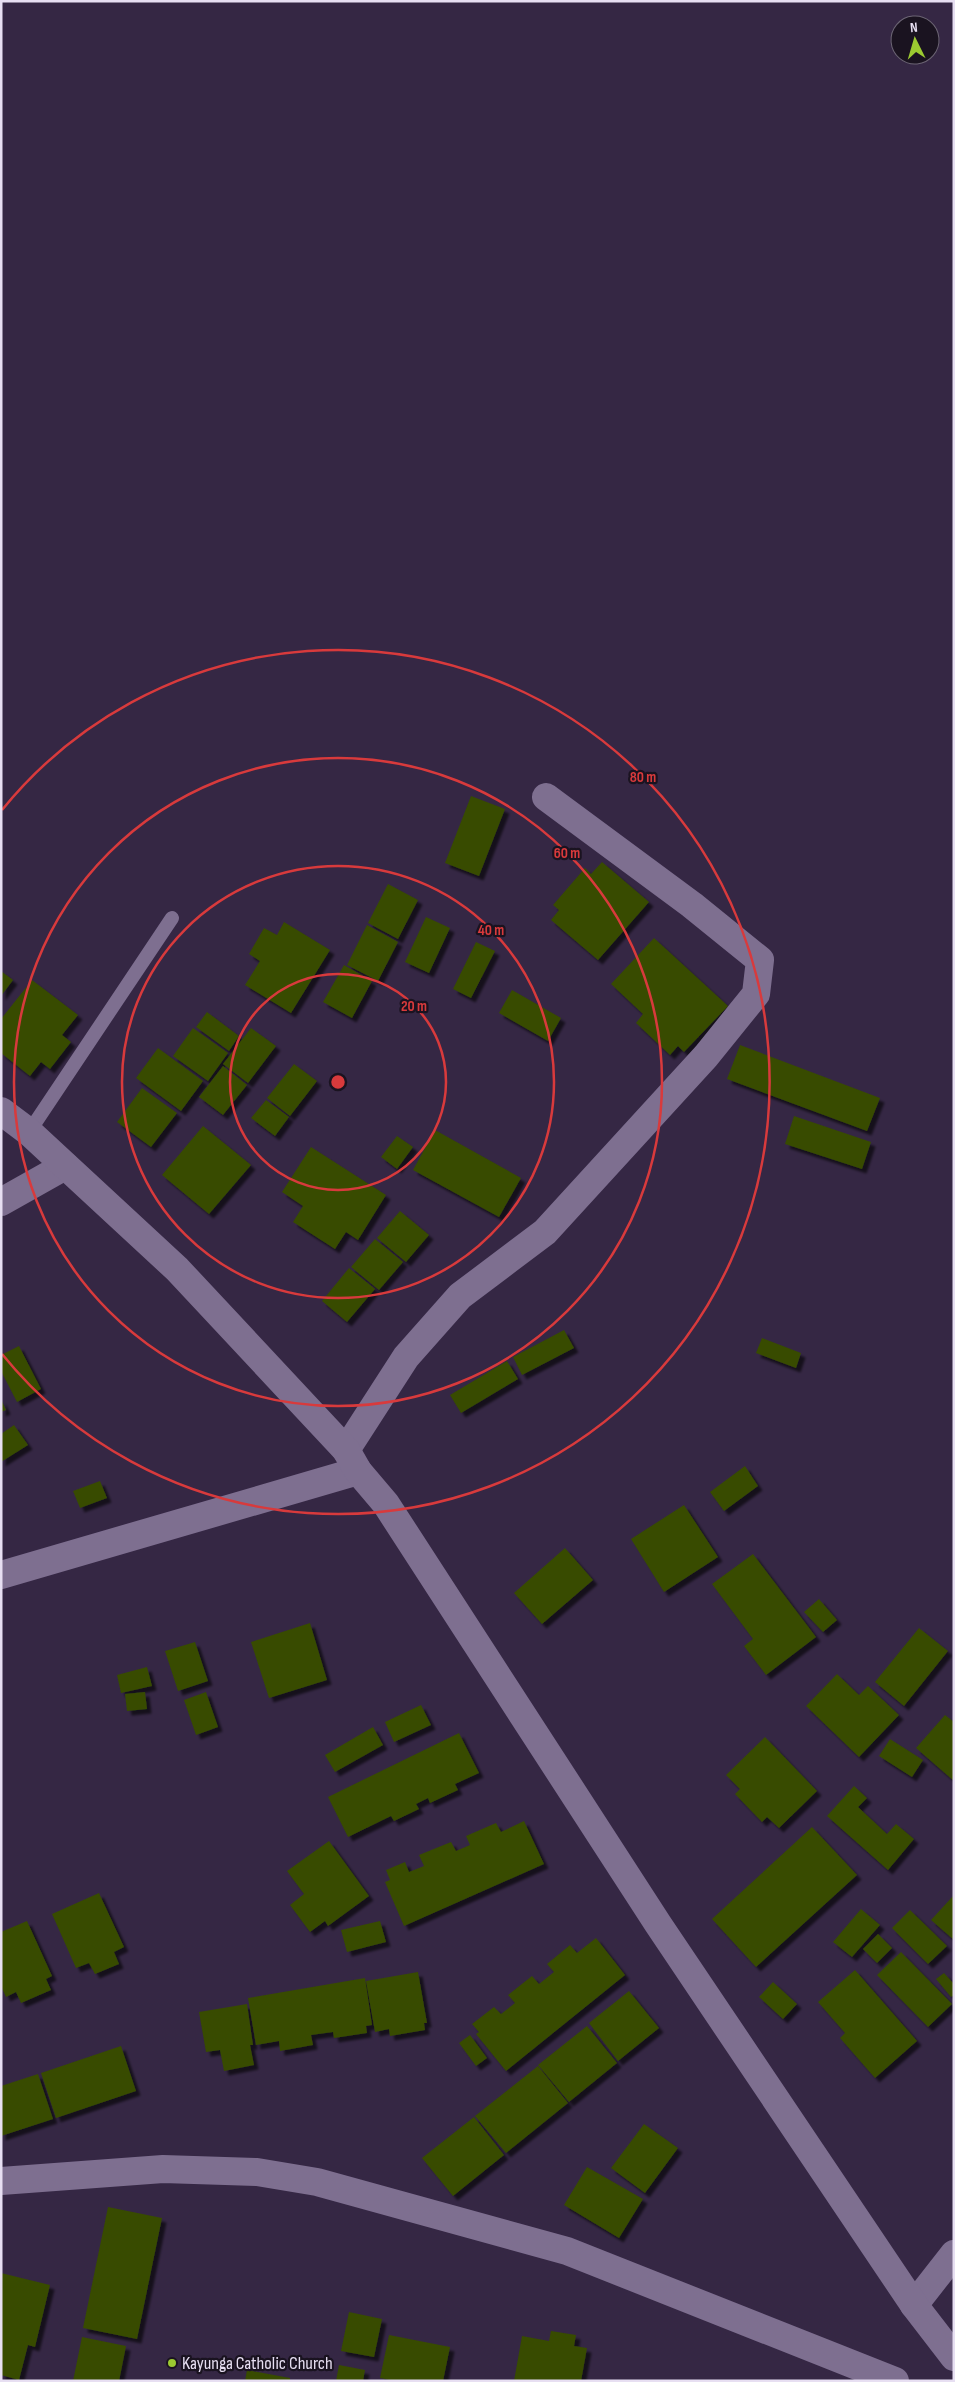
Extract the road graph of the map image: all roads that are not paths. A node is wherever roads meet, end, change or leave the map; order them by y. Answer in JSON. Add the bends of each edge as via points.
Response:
{"nodes":[{"id":1,"x":546,"y":797,"type":"dead end"},
{"id":2,"x":172,"y":918,"type":"dead end"},
{"id":3,"x":1,"y":1111,"type":"edge"},
{"id":4,"x":29,"y":1132,"type":"junction"},
{"id":5,"x":65,"y":1166,"type":"junction"},
{"id":6,"x":1,"y":1202,"type":"edge"},
{"id":7,"x":352,"y":1460,"type":"junction"},
{"id":8,"x":1,"y":1575,"type":"edge"},
{"id":9,"x":1,"y":2181,"type":"edge"},
{"id":10,"x":954,"y":2254,"type":"edge"},
{"id":11,"x":914,"y":2305,"type":"junction"},
{"id":12,"x":954,"y":2357,"type":"edge"},
{"id":13,"x":895,"y":2381,"type":"edge"}],
"edges":[{"from":1,"to":7,"type":"street","via":[[692,905],[760,960],[756,994],[706,1056],[545,1232],[460,1296],[406,1357]]},
{"from":2,"to":4,"type":"lane"},
{"from":3,"to":4,"type":"street"},
{"from":4,"to":5,"type":"street"},
{"from":5,"to":6,"type":"street"},
{"from":5,"to":7,"type":"street","via":[[176,1270]]},
{"from":7,"to":8,"type":"street"},
{"from":7,"to":11,"type":"street","via":[[386,1504],[658,1924]]},
{"from":9,"to":13,"type":"street","via":[[163,2169],[257,2172],[317,2182],[567,2251]]},
{"from":10,"to":11,"type":"street"},
{"from":11,"to":12,"type":"street"}]}
